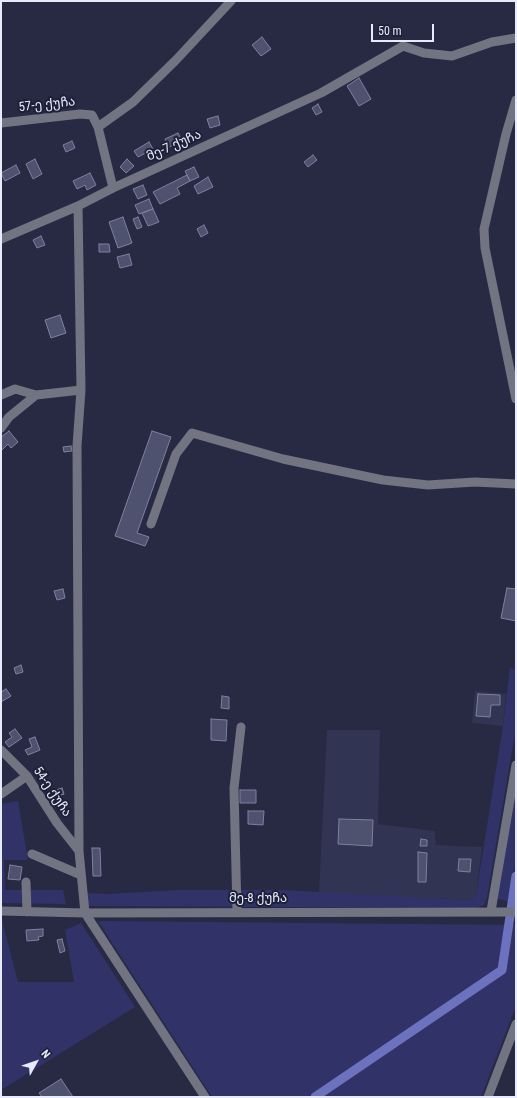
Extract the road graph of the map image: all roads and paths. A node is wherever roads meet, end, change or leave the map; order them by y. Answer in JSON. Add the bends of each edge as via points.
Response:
{"nodes":[{"id":1,"x":230,"y":1,"type":"edge"},
{"id":2,"x":516,"y":38,"type":"edge"},
{"id":3,"x":516,"y":100,"type":"edge"},
{"id":4,"x":1,"y":123,"type":"edge"},
{"id":5,"x":98,"y":127,"type":"junction"},
{"id":6,"x":113,"y":188,"type":"junction"},
{"id":7,"x":78,"y":206,"type":"junction"},
{"id":8,"x":1,"y":239,"type":"edge"},
{"id":9,"x":81,"y":390,"type":"junction"},
{"id":10,"x":1,"y":395,"type":"edge"},
{"id":11,"x":36,"y":395,"type":"junction"},
{"id":12,"x":516,"y":399,"type":"edge"},
{"id":13,"x":1,"y":428,"type":"edge"},
{"id":14,"x":516,"y":484,"type":"edge"},
{"id":15,"x":151,"y":524,"type":"dead end"},
{"id":16,"x":240,"y":727,"type":"dead end"},
{"id":17,"x":1,"y":750,"type":"edge"},
{"id":18,"x":516,"y":765,"type":"edge"},
{"id":19,"x":27,"y":776,"type":"junction"},
{"id":20,"x":1,"y":794,"type":"edge"},
{"id":21,"x":79,"y":851,"type":"junction"},
{"id":22,"x":32,"y":854,"type":"dead end"},
{"id":23,"x":81,"y":875,"type":"junction"},
{"id":24,"x":26,"y":882,"type":"dead end"},
{"id":25,"x":1,"y":911,"type":"edge"},
{"id":26,"x":491,"y":911,"type":"junction"},
{"id":27,"x":27,"y":912,"type":"junction"},
{"id":28,"x":237,"y":912,"type":"junction"},
{"id":29,"x":516,"y":912,"type":"edge"},
{"id":30,"x":85,"y":913,"type":"junction"},
{"id":31,"x":516,"y":1024,"type":"edge"},
{"id":32,"x":205,"y":1097,"type":"edge"},
{"id":33,"x":488,"y":1097,"type":"edge"}],
"edges":[{"from":1,"to":5,"type":"street","via":[[133,102]]},
{"from":2,"to":6,"type":"street","name":"მე-7 ქუჩა","via":[[492,42],[452,56],[424,53],[404,46],[320,93]]},
{"from":3,"to":12,"type":"street","via":[[484,229],[485,248]]},
{"from":4,"to":5,"type":"street","name":"57-ე ქუჩა","via":[[80,114],[92,115]]},
{"from":5,"to":6,"type":"street"},
{"from":6,"to":7,"type":"street","name":"მე-7 ქუჩა"},
{"from":7,"to":8,"type":"street","name":"მე-7 ქუჩა"},
{"from":7,"to":9,"type":"street"},
{"from":9,"to":11,"type":"street"},
{"from":9,"to":21,"type":"street","via":[[78,446]]},
{"from":10,"to":11,"type":"street","via":[[15,389]]},
{"from":11,"to":13,"type":"street","via":[[9,417]]},
{"from":14,"to":15,"type":"street","via":[[475,482],[428,485],[383,480],[283,459],[192,433],[176,454]]},
{"from":16,"to":28,"type":"street","via":[[234,788]]},
{"from":17,"to":19,"type":"street","name":"54-ე ქუჩა","via":[[4,750]]},
{"from":18,"to":26,"type":"street"},
{"from":19,"to":20,"type":"street"},
{"from":19,"to":21,"type":"street","name":"54-ე ქუჩა","via":[[57,823]]},
{"from":21,"to":23,"type":"street"},
{"from":22,"to":23,"type":"street"},
{"from":23,"to":30,"type":"street"},
{"from":24,"to":27,"type":"street"},
{"from":25,"to":27,"type":"street","name":"მე-8 ქუჩა"},
{"from":26,"to":28,"type":"street","name":"მე-8 ქუჩა"},
{"from":26,"to":29,"type":"street","name":"მე-8 ქუჩა"},
{"from":27,"to":30,"type":"street","name":"მე-8 ქუჩა"},
{"from":28,"to":30,"type":"street","name":"მე-8 ქუჩა"},
{"from":30,"to":32,"type":"street"},
{"from":31,"to":33,"type":"street"}]}
